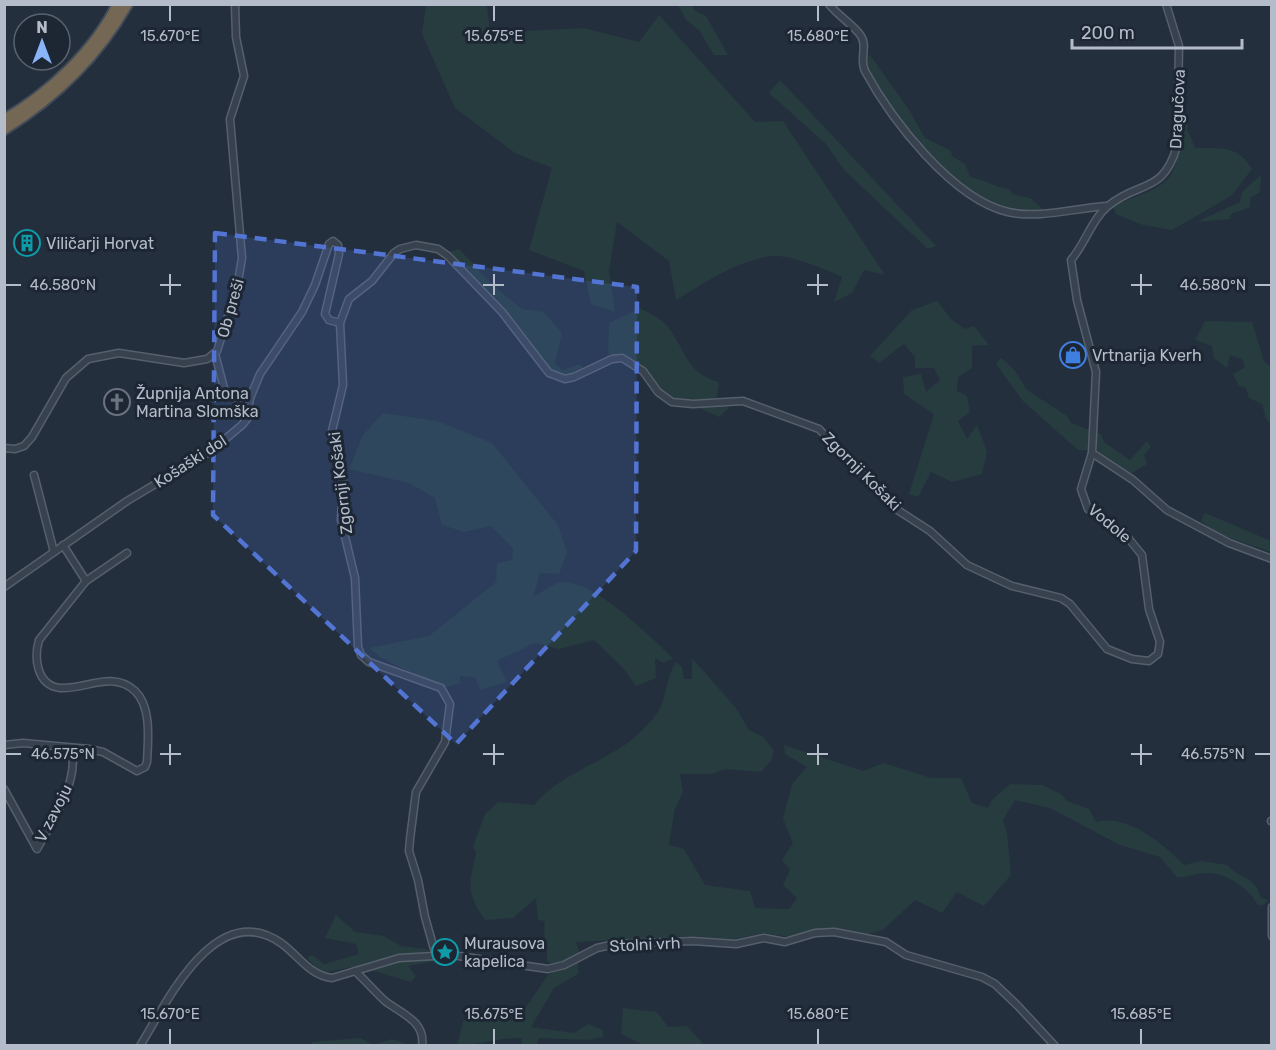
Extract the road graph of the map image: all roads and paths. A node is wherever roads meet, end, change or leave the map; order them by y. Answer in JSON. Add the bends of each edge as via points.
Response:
{"nodes":[{"id":1,"x":118,"y":4,"type":"edge"},
{"id":2,"x":127,"y":4,"type":"edge"},
{"id":3,"x":235,"y":4,"type":"edge"},
{"id":4,"x":829,"y":4,"type":"edge"},
{"id":5,"x":1166,"y":4,"type":"edge"},
{"id":6,"x":4,"y":120,"type":"edge"},
{"id":7,"x":4,"y":129,"type":"edge"},
{"id":8,"x":1107,"y":206,"type":"junction"},
{"id":9,"x":340,"y":323,"type":"junction"},
{"id":10,"x":215,"y":354,"type":"junction"},
{"id":11,"x":250,"y":398,"type":"junction"},
{"id":12,"x":4,"y":448,"type":"edge"},
{"id":13,"x":1092,"y":453,"type":"junction"},
{"id":14,"x":34,"y":475,"type":"dead end"},
{"id":15,"x":63,"y":545,"type":"junction"},
{"id":16,"x":54,"y":552,"type":"junction"},
{"id":17,"x":127,"y":553,"type":"dead end"},
{"id":18,"x":1272,"y":559,"type":"edge"},
{"id":19,"x":86,"y":581,"type":"junction"},
{"id":20,"x":4,"y":587,"type":"edge"},
{"id":21,"x":1041,"y":593,"type":"joint"},
{"id":22,"x":4,"y":746,"type":"edge"},
{"id":23,"x":72,"y":750,"type":"junction"},
{"id":24,"x":4,"y":789,"type":"edge"},
{"id":25,"x":1272,"y":907,"type":"edge"},
{"id":26,"x":1272,"y":936,"type":"edge"},
{"id":27,"x":436,"y":956,"type":"junction"},
{"id":28,"x":355,"y":971,"type":"junction"},
{"id":29,"x":140,"y":1046,"type":"edge"},
{"id":30,"x":422,"y":1046,"type":"edge"},
{"id":31,"x":1054,"y":1046,"type":"edge"}],
"edges":[{"from":1,"to":6,"type":"highway","via":[[87,49],[57,80]]},
{"from":2,"to":7,"type":"highway","via":[[74,75]]},
{"from":3,"to":10,"type":"street","name":"Ob preši","via":[[236,38],[244,76],[230,119],[242,258],[237,288]]},
{"from":4,"to":8,"type":"street","via":[[862,37],[861,60],[891,110],[953,183],[1006,212],[1036,214]]},
{"from":5,"to":8,"type":"street","name":"Dragučova","via":[[1179,46],[1175,154],[1167,172],[1153,184]]},
{"from":8,"to":13,"type":"street","via":[[1071,260],[1077,300],[1096,364]]},
{"from":9,"to":11,"type":"street","name":"Košaški dol","via":[[328,320],[325,314],[339,254],[339,245],[333,241],[302,312],[260,374]]},
{"from":9,"to":21,"type":"street","name":"Zgornji Košaki","via":[[349,300],[372,281],[394,253],[408,246],[438,249],[502,312],[549,373],[565,379],[612,358],[622,358],[643,371],[658,392],[672,402],[743,401],[805,422],[825,432],[897,509],[930,531],[961,561],[1012,586]]},
{"from":9,"to":27,"type":"street","name":"Zgornji Košaki","via":[[343,385],[332,431],[343,482],[341,520],[355,578],[357,647],[369,662],[441,688],[450,704],[445,742],[416,792],[409,851]]},
{"from":10,"to":11,"type":"street","via":[[225,392],[236,399]]},
{"from":10,"to":12,"type":"street","name":"Ob preši","via":[[184,363],[119,353],[88,359],[66,378],[24,446]]},
{"from":11,"to":15,"type":"street","name":"Košaški dol","via":[[247,419],[219,445]]},
{"from":13,"to":18,"type":"street","via":[[1133,480],[1167,510],[1229,543]]},
{"from":13,"to":21,"type":"street","name":"Vodole","via":[[1082,480],[1083,498],[1088,508],[1124,533],[1142,555],[1149,609],[1160,642],[1158,654],[1149,661],[1114,653],[1070,604]]},
{"from":14,"to":16,"type":"street"},
{"from":15,"to":16,"type":"street","name":"Košaški dol"},
{"from":15,"to":19,"type":"street"},
{"from":16,"to":20,"type":"street","name":"Košaški dol"},
{"from":17,"to":19,"type":"street"},
{"from":19,"to":23,"type":"street","via":[[39,640],[36,663],[43,678],[58,688],[112,681],[135,692],[146,714],[147,762],[137,771],[103,752]]},
{"from":22,"to":23,"type":"street","via":[[23,743]]},
{"from":23,"to":24,"type":"street","name":"V zavoju","via":[[71,777],[37,849]]},
{"from":25,"to":26,"type":"street"},
{"from":27,"to":28,"type":"street","name":"Stolni vrh","via":[[399,958]]},
{"from":27,"to":31,"type":"street","name":"Stolni vrh","via":[[548,969],[615,944],[736,944],[764,938],[785,942],[822,932],[848,934],[886,942],[906,955],[995,984]]},
{"from":28,"to":29,"type":"street","name":"Stolni vrh","via":[[322,977],[278,941],[248,934],[225,939],[192,962]]},
{"from":28,"to":30,"type":"street","via":[[385,1001],[411,1017],[420,1030]]}]}
